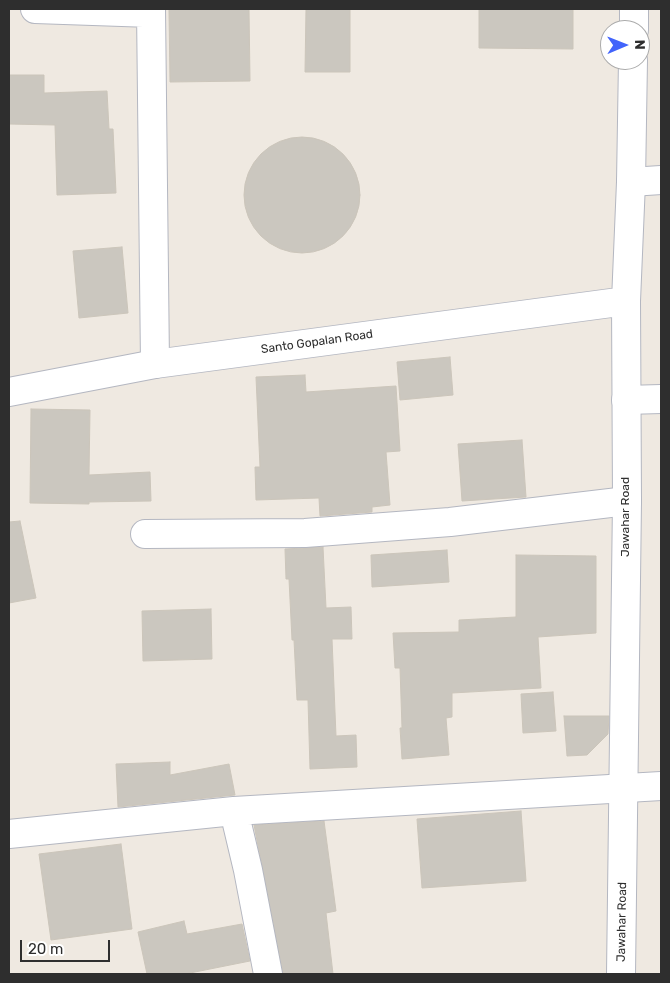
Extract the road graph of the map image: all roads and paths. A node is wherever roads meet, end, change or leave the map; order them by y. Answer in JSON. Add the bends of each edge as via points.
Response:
{"nodes":[{"id":1,"x":35,"y":9,"type":"edge"},
{"id":2,"x":151,"y":11,"type":"edge"},
{"id":3,"x":633,"y":70,"type":"edge"},
{"id":4,"x":661,"y":180,"type":"edge"},
{"id":5,"x":632,"y":182,"type":"junction"},
{"id":6,"x":626,"y":301,"type":"junction"},
{"id":7,"x":155,"y":364,"type":"junction"},
{"id":8,"x":9,"y":392,"type":"edge"},
{"id":9,"x":661,"y":399,"type":"edge"},
{"id":10,"x":626,"y":400,"type":"junction"},
{"id":11,"x":626,"y":501,"type":"junction"},
{"id":12,"x":145,"y":534,"type":"dead end"},
{"id":13,"x":661,"y":786,"type":"edge"},
{"id":14,"x":623,"y":789,"type":"junction"},
{"id":15,"x":234,"y":811,"type":"junction"},
{"id":16,"x":9,"y":834,"type":"edge"},
{"id":17,"x":268,"y":974,"type":"edge"},
{"id":18,"x":621,"y":974,"type":"edge"}],
"edges":[{"from":1,"to":2,"type":"street"},
{"from":2,"to":7,"type":"street"},
{"from":3,"to":5,"type":"street","name":"Jawahar Road"},
{"from":4,"to":5,"type":"street"},
{"from":5,"to":6,"type":"street","name":"Jawahar Road"},
{"from":6,"to":7,"type":"street","name":"Santo Gopalan Road"},
{"from":6,"to":10,"type":"street","name":"Jawahar Road"},
{"from":7,"to":8,"type":"street","name":"Santo Gopalan Road"},
{"from":9,"to":10,"type":"street"},
{"from":10,"to":11,"type":"street","name":"Jawahar Road"},
{"from":11,"to":12,"type":"street","via":[[450,522],[314,532]]},
{"from":11,"to":14,"type":"street","name":"Jawahar Road"},
{"from":13,"to":14,"type":"street"},
{"from":14,"to":15,"type":"street"},
{"from":14,"to":18,"type":"street","name":"Jawahar Road"},
{"from":15,"to":16,"type":"street"},
{"from":15,"to":17,"type":"street"}]}
